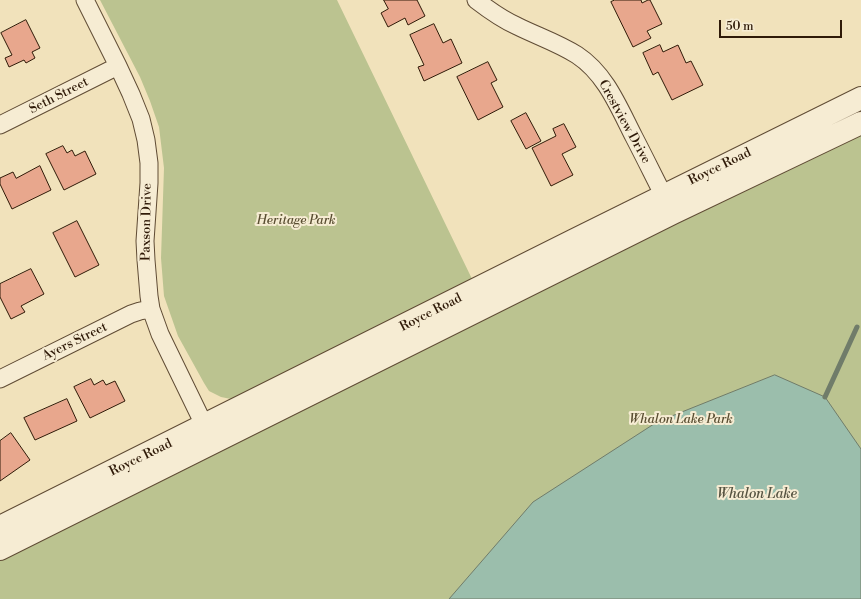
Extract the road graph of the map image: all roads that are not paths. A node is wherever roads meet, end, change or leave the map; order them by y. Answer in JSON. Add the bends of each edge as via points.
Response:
{"nodes":[{"id":1,"x":85,"y":0,"type":"edge"},
{"id":2,"x":476,"y":0,"type":"edge"},
{"id":3,"x":118,"y":66,"type":"junction"},
{"id":4,"x":861,"y":98,"type":"edge"},
{"id":5,"x":861,"y":123,"type":"edge"},
{"id":6,"x":0,"y":125,"type":"edge"},
{"id":7,"x":668,"y":204,"type":"junction"},
{"id":8,"x":152,"y":308,"type":"junction"},
{"id":9,"x":0,"y":379,"type":"edge"},
{"id":10,"x":209,"y":434,"type":"junction"},
{"id":11,"x":0,"y":527,"type":"edge"},
{"id":12,"x":0,"y":548,"type":"edge"}],
"edges":[{"from":1,"to":3,"type":"street","name":"Paxson Drive"},
{"from":2,"to":7,"type":"street","name":"Crestview Drive","via":[[496,15],[559,44],[579,56],[593,69],[618,104]]},
{"from":3,"to":6,"type":"street","name":"Seth Street"},
{"from":3,"to":8,"type":"street","name":"Paxson Drive","via":[[141,119],[146,140],[149,183],[145,241]]},
{"from":4,"to":7,"type":"street","name":"Royce Road"},
{"from":5,"to":7,"type":"street","name":"Royce Road"},
{"from":7,"to":10,"type":"street","name":"Royce Road"},
{"from":8,"to":9,"type":"street","name":"Ayers Street","via":[[131,314]]},
{"from":8,"to":10,"type":"street","name":"Paxson Drive","via":[[160,334]]},
{"from":10,"to":11,"type":"street","name":"Royce Road"},
{"from":10,"to":12,"type":"street","name":"Royce Road"}]}
